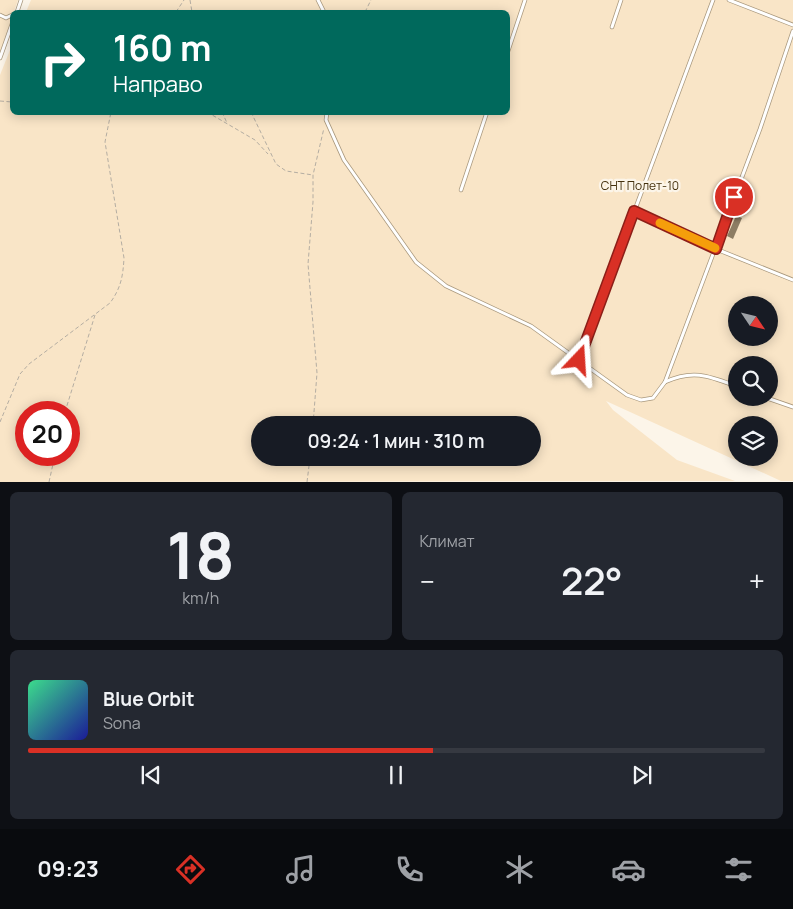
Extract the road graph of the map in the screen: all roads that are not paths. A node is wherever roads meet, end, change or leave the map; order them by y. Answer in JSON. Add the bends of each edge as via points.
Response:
{"nodes":[{"id":1,"x":525,"y":0,"type":"edge"},
{"id":2,"x":621,"y":0,"type":"edge"},
{"id":3,"x":712,"y":0,"type":"edge"},
{"id":4,"x":729,"y":0,"type":"edge"},
{"id":5,"x":793,"y":25,"type":"edge"},
{"id":6,"x":612,"y":27,"type":"dead end"},
{"id":7,"x":10,"y":30,"type":"edge"},
{"id":8,"x":793,"y":31,"type":"edge"},
{"id":9,"x":510,"y":45,"type":"edge"},
{"id":10,"x":0,"y":58,"type":"edge"},
{"id":11,"x":327,"y":115,"type":"edge"},
{"id":12,"x":486,"y":115,"type":"edge"},
{"id":13,"x":461,"y":190,"type":"dead end"},
{"id":14,"x":634,"y":211,"type":"junction"},
{"id":15,"x":716,"y":249,"type":"junction"},
{"id":16,"x":793,"y":280,"type":"edge"},
{"id":17,"x":579,"y":360,"type":"junction"},
{"id":18,"x":665,"y":382,"type":"junction"},
{"id":19,"x":728,"y":383,"type":"edge"},
{"id":20,"x":778,"y":402,"type":"edge"},
{"id":21,"x":793,"y":407,"type":"edge"}],
"edges":[{"from":1,"to":9,"type":"lane"},
{"from":2,"to":6,"type":"lane"},
{"from":3,"to":14,"type":"lane"},
{"from":4,"to":5,"type":"lane"},
{"from":7,"to":10,"type":"lane"},
{"from":8,"to":15,"type":"lane"},
{"from":11,"to":17,"type":"lane","via":[[344,160],[416,262],[446,286],[532,326]]},
{"from":12,"to":13,"type":"lane"},
{"from":14,"to":15,"type":"lane"},
{"from":14,"to":17,"type":"lane"},
{"from":15,"to":16,"type":"lane"},
{"from":15,"to":18,"type":"lane"},
{"from":17,"to":18,"type":"lane","via":[[613,387],[641,400],[653,398]]},
{"from":18,"to":19,"type":"lane","via":[[680,375],[706,375]]},
{"from":20,"to":21,"type":"lane"}]}
